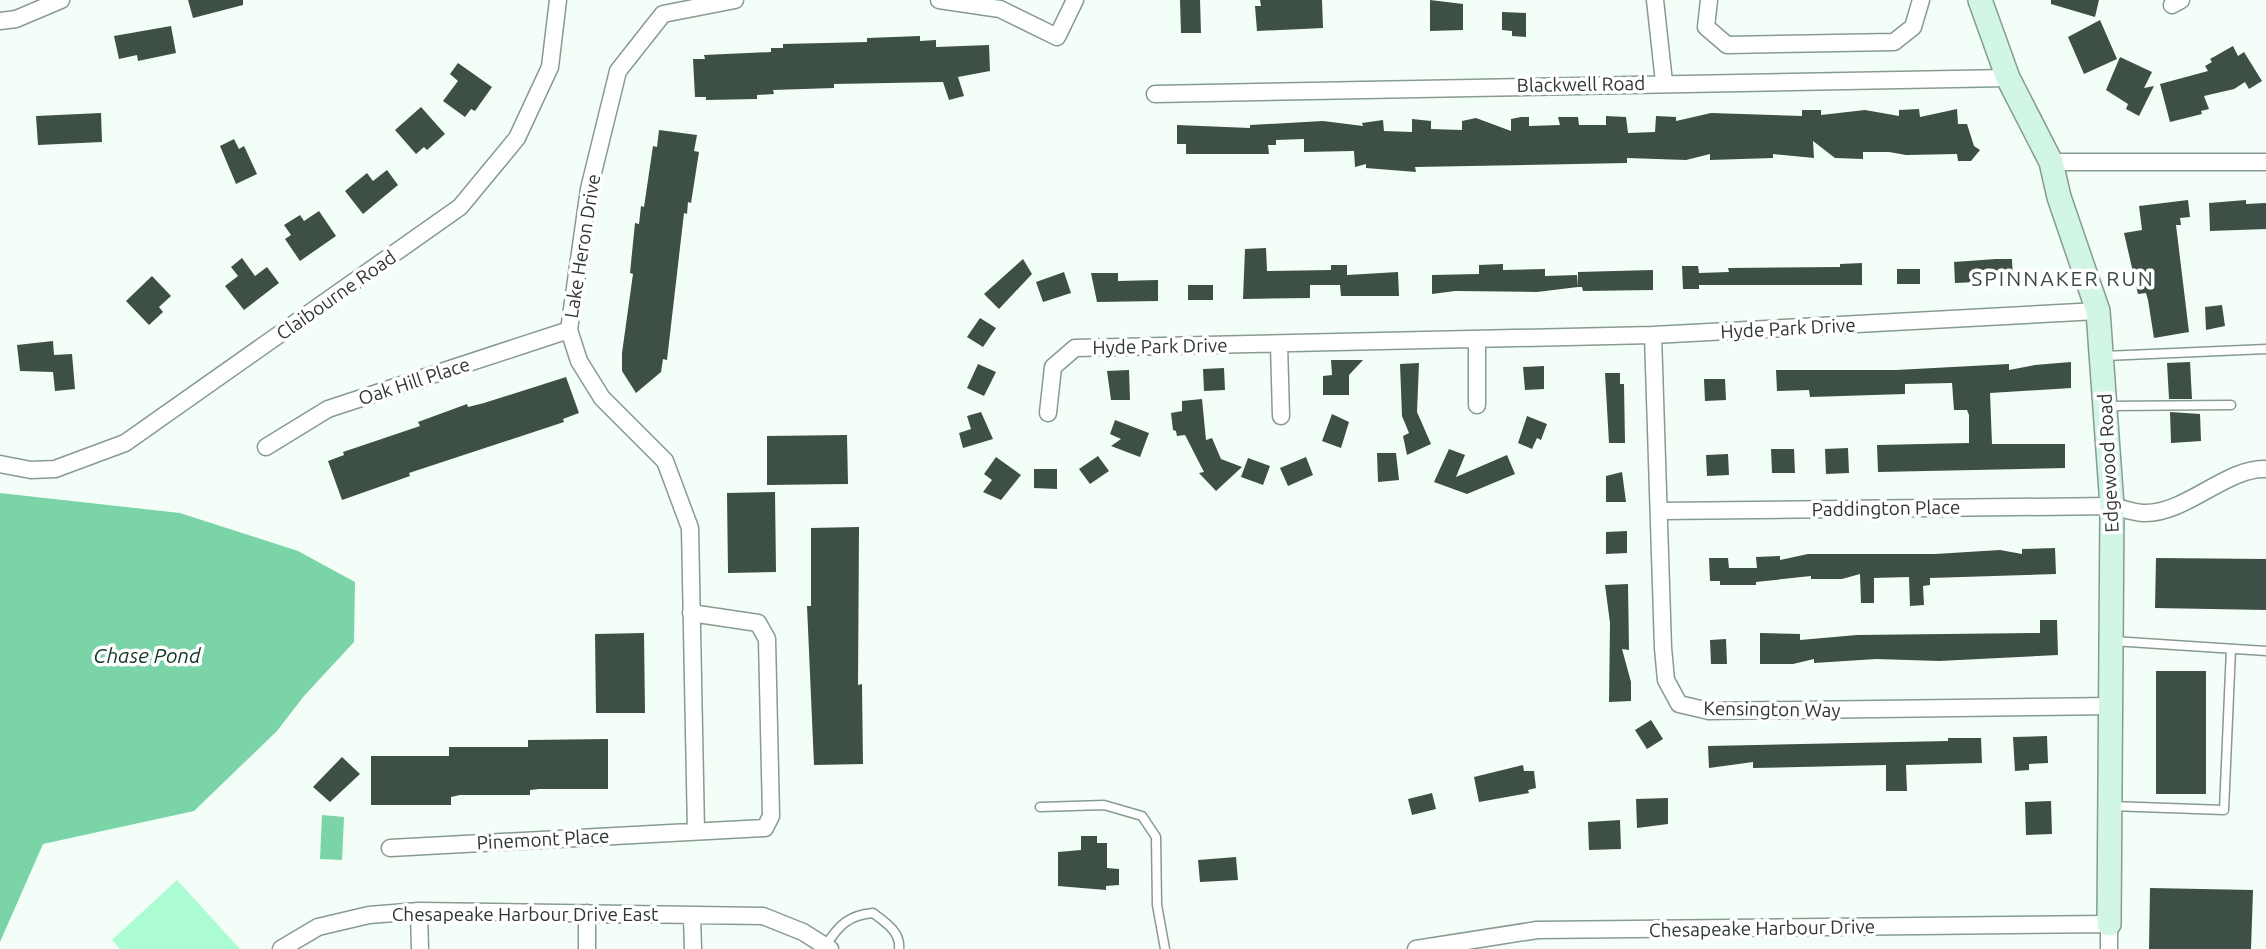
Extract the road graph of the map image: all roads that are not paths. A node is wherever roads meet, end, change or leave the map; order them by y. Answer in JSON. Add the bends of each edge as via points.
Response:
{"nodes":[{"id":1,"x":61,"y":0,"type":"edge"},
{"id":2,"x":558,"y":0,"type":"edge"},
{"id":3,"x":735,"y":0,"type":"edge"},
{"id":4,"x":939,"y":0,"type":"edge"},
{"id":5,"x":1075,"y":0,"type":"edge"},
{"id":6,"x":1655,"y":0,"type":"edge"},
{"id":7,"x":1709,"y":0,"type":"edge"},
{"id":8,"x":1921,"y":0,"type":"edge"},
{"id":9,"x":1980,"y":0,"type":"edge"},
{"id":10,"x":0,"y":21,"type":"edge"},
{"id":11,"x":2008,"y":78,"type":"junction"},
{"id":12,"x":1664,"y":82,"type":"junction"},
{"id":13,"x":1155,"y":94,"type":"dead end"},
{"id":14,"x":2051,"y":162,"type":"junction"},
{"id":15,"x":2266,"y":162,"type":"edge"},
{"id":16,"x":2098,"y":311,"type":"junction"},
{"id":17,"x":569,"y":330,"type":"junction"},
{"id":18,"x":1653,"y":335,"type":"junction"},
{"id":19,"x":1477,"y":339,"type":"junction"},
{"id":20,"x":1279,"y":344,"type":"junction"},
{"id":21,"x":2266,"y":349,"type":"edge"},
{"id":22,"x":2102,"y":356,"type":"junction"},
{"id":23,"x":1477,"y":405,"type":"dead end"},
{"id":24,"x":2231,"y":405,"type":"dead end"},
{"id":25,"x":2105,"y":406,"type":"junction"},
{"id":26,"x":1048,"y":414,"type":"dead end"},
{"id":27,"x":1281,"y":416,"type":"dead end"},
{"id":28,"x":266,"y":447,"type":"dead end"},
{"id":29,"x":0,"y":464,"type":"edge"},
{"id":30,"x":2266,"y":469,"type":"edge"},
{"id":31,"x":2112,"y":506,"type":"junction"},
{"id":32,"x":1661,"y":511,"type":"junction"},
{"id":33,"x":691,"y":613,"type":"junction"},
{"id":34,"x":2113,"y":641,"type":"junction"},
{"id":35,"x":2231,"y":649,"type":"junction"},
{"id":36,"x":2266,"y":651,"type":"edge"},
{"id":37,"x":2113,"y":706,"type":"junction"},
{"id":38,"x":2108,"y":806,"type":"junction"},
{"id":39,"x":1040,"y":807,"type":"dead end"},
{"id":40,"x":696,"y":831,"type":"junction"},
{"id":41,"x":390,"y":848,"type":"dead end"},
{"id":42,"x":419,"y":911,"type":"junction"},
{"id":43,"x":587,"y":913,"type":"junction"},
{"id":44,"x":692,"y":916,"type":"junction"},
{"id":45,"x":2109,"y":924,"type":"junction"},
{"id":46,"x":828,"y":947,"type":"edge"},
{"id":47,"x":281,"y":949,"type":"edge"},
{"id":48,"x":419,"y":949,"type":"edge"},
{"id":49,"x":587,"y":949,"type":"edge"},
{"id":50,"x":693,"y":949,"type":"edge"},
{"id":51,"x":899,"y":949,"type":"edge"},
{"id":52,"x":1165,"y":949,"type":"edge"},
{"id":53,"x":1416,"y":949,"type":"edge"},
{"id":54,"x":2109,"y":949,"type":"edge"}],
"edges":[{"from":1,"to":10,"type":"street"},
{"from":2,"to":29,"type":"street","name":"Claibourne Road","via":[[550,67],[517,138],[460,207],[125,443],[55,469]]},
{"from":3,"to":17,"type":"street","name":"Lake Heron Drive","via":[[663,14],[618,71],[589,189]]},
{"from":4,"to":5,"type":"street","via":[[1000,9],[1057,37]]},
{"from":6,"to":12,"type":"street"},
{"from":7,"to":8,"type":"street","via":[[1706,26],[1727,46],[1894,42],[1913,27]]},
{"from":9,"to":11,"type":"street","name":"Edgewood Road"},
{"from":11,"to":12,"type":"street","name":"Blackwell Road"},
{"from":11,"to":14,"type":"street","name":"Edgewood Road"},
{"from":12,"to":13,"type":"street","name":"Blackwell Road"},
{"from":14,"to":15,"type":"street"},
{"from":14,"to":16,"type":"street","name":"Edgewood Road"},
{"from":16,"to":18,"type":"street","name":"Hyde Park Drive"},
{"from":16,"to":22,"type":"street","name":"Edgewood Road"},
{"from":17,"to":28,"type":"street","name":"Oak Hill Place","via":[[328,409]]},
{"from":17,"to":33,"type":"street","name":"Lake Heron Drive","via":[[579,361],[602,398],[665,461],[690,528]]},
{"from":18,"to":19,"type":"street","name":"Hyde Park Drive"},
{"from":18,"to":32,"type":"street","name":"Kensington Way"},
{"from":19,"to":20,"type":"street","name":"Hyde Park Drive"},
{"from":19,"to":23,"type":"street"},
{"from":20,"to":26,"type":"street","name":"Hyde Park Drive","via":[[1075,348],[1053,367]]},
{"from":20,"to":27,"type":"street"},
{"from":21,"to":22,"type":"lane"},
{"from":22,"to":25,"type":"street","name":"Edgewood Road"},
{"from":24,"to":25,"type":"lane"},
{"from":25,"to":31,"type":"street","name":"Edgewood Road"},
{"from":30,"to":31,"type":"street","name":"Paddington Place","via":[[2254,468],[2189,501],[2145,513]]},
{"from":31,"to":32,"type":"street","name":"Paddington Place"},
{"from":31,"to":34,"type":"street","name":"Edgewood Road"},
{"from":32,"to":37,"type":"street","name":"Kensington Way","via":[[1666,680],[1679,704],[1709,711]]},
{"from":33,"to":40,"type":"street","name":"Lake Heron Drive"},
{"from":33,"to":40,"type":"street","via":[[758,623],[767,639],[771,816],[765,828]]},
{"from":34,"to":35,"type":"lane"},
{"from":34,"to":37,"type":"street","name":"Edgewood Road"},
{"from":35,"to":36,"type":"lane"},
{"from":35,"to":38,"type":"lane","via":[[2224,810]]},
{"from":37,"to":38,"type":"street","name":"Edgewood Road"},
{"from":38,"to":45,"type":"street","name":"Edgewood Road"},
{"from":39,"to":52,"type":"lane","via":[[1104,805],[1142,816],[1156,837],[1157,905]]},
{"from":40,"to":41,"type":"street","name":"Pinemont Place"},
{"from":42,"to":43,"type":"street","name":"Chesapeake Harbour Drive East"},
{"from":42,"to":47,"type":"street","name":"Chesapeake Harbour Drive East","via":[[369,915],[318,927]]},
{"from":42,"to":48,"type":"street"},
{"from":43,"to":44,"type":"street","name":"Chesapeake Harbour Drive East"},
{"from":43,"to":49,"type":"street"},
{"from":44,"to":46,"type":"street","name":"Chesapeake Harbour Drive East","via":[[763,916]]},
{"from":44,"to":50,"type":"street"},
{"from":45,"to":53,"type":"street","name":"Chesapeake Harbour Drive","via":[[1537,930]]},
{"from":45,"to":54,"type":"street","name":"Edgewood Road"},
{"from":46,"to":51,"type":"lane","via":[[838,925],[856,915],[873,913],[900,941]]}]}
